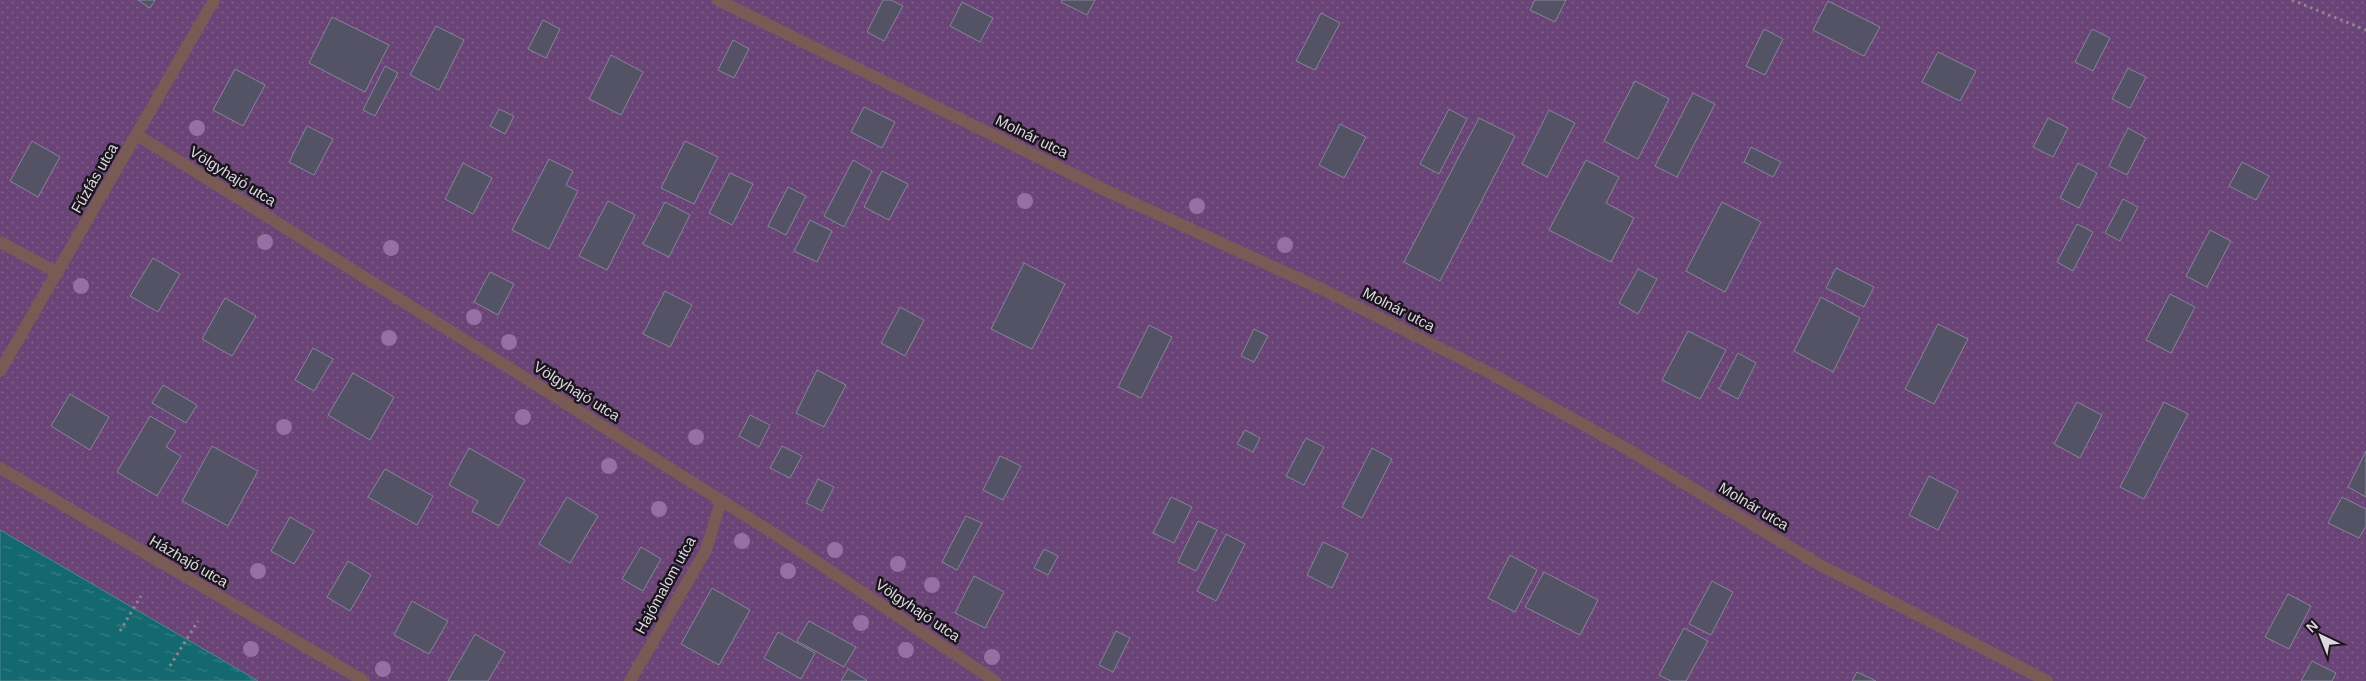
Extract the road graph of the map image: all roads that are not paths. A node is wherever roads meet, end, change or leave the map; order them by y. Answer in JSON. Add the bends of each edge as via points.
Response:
{"nodes":[{"id":1,"x":214,"y":0,"type":"edge"},
{"id":2,"x":718,"y":0,"type":"edge"},
{"id":3,"x":137,"y":135,"type":"junction"},
{"id":4,"x":0,"y":242,"type":"edge"},
{"id":5,"x":58,"y":273,"type":"junction"},
{"id":6,"x":0,"y":371,"type":"edge"},
{"id":7,"x":0,"y":468,"type":"edge"},
{"id":8,"x":721,"y":500,"type":"junction"},
{"id":9,"x":364,"y":681,"type":"edge"},
{"id":10,"x":630,"y":681,"type":"edge"},
{"id":11,"x":995,"y":681,"type":"edge"},
{"id":12,"x":2047,"y":681,"type":"edge"}],
"edges":[{"from":1,"to":3,"type":"street","name":"Fűzfás utca"},
{"from":2,"to":12,"type":"street","name":"Molnár utca","via":[[1088,181],[1324,290],[1492,374],[1629,450],[1820,565]]},
{"from":3,"to":5,"type":"street","name":"Fűzfás utca"},
{"from":3,"to":8,"type":"street","name":"Völgyhajó utca"},
{"from":4,"to":5,"type":"street"},
{"from":5,"to":6,"type":"street","name":"Fűzfás utca"},
{"from":7,"to":9,"type":"street","name":"Házhajó utca"},
{"from":8,"to":10,"type":"street","name":"Hajómalom utca","via":[[706,550]]},
{"from":8,"to":11,"type":"street","name":"Völgyhajó utca"}]}
